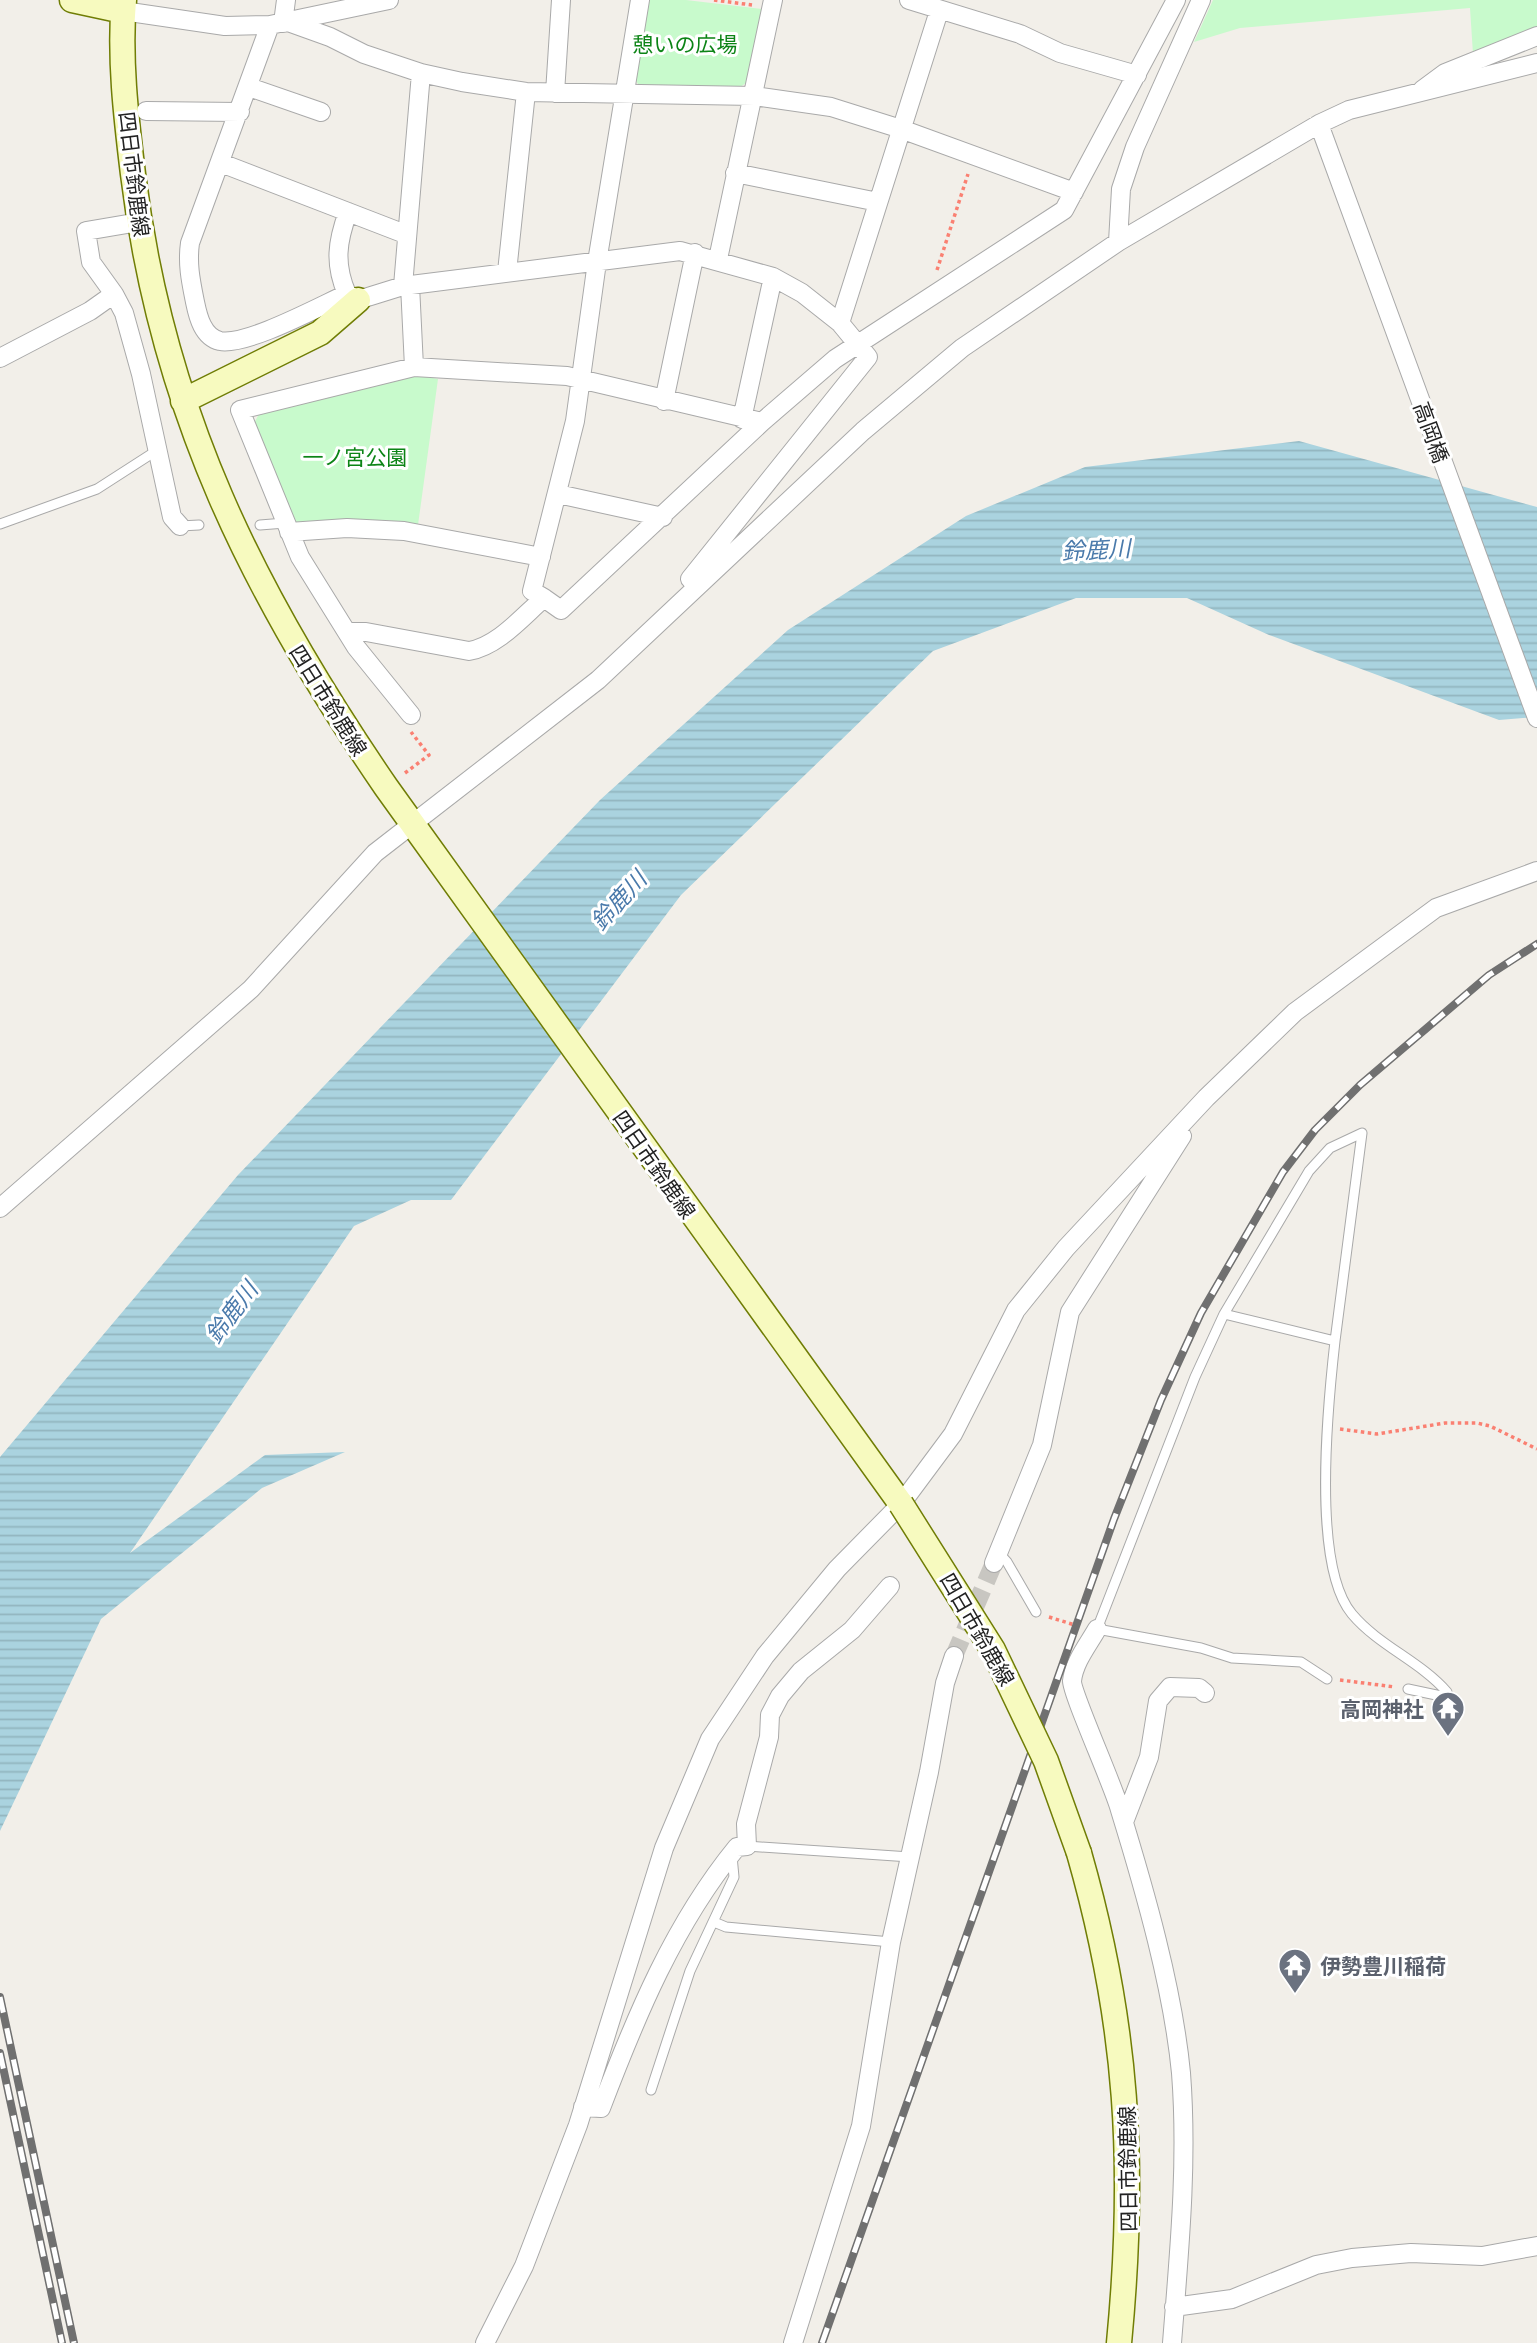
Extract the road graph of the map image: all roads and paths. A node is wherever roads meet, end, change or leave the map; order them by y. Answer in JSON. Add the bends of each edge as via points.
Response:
{"nodes":[{"id":1,"x":72,"y":0,"type":"edge"},
{"id":2,"x":286,"y":0,"type":"edge"},
{"id":3,"x":389,"y":0,"type":"edge"},
{"id":4,"x":561,"y":0,"type":"edge"},
{"id":5,"x":640,"y":0,"type":"edge"},
{"id":6,"x":714,"y":0,"type":"edge"},
{"id":7,"x":909,"y":0,"type":"edge"},
{"id":8,"x":1176,"y":0,"type":"edge"},
{"id":9,"x":1201,"y":0,"type":"edge"},
{"id":10,"x":772,"y":4,"type":"edge"},
{"id":11,"x":124,"y":6,"type":"edge"},
{"id":12,"x":325,"y":7,"type":"edge"},
{"id":13,"x":939,"y":11,"type":"junction"},
{"id":14,"x":281,"y":24,"type":"junction"},
{"id":15,"x":1537,"y":36,"type":"edge"},
{"id":16,"x":1537,"y":63,"type":"edge"},
{"id":17,"x":421,"y":73,"type":"junction"},
{"id":18,"x":1137,"y":75,"type":"junction"},
{"id":19,"x":249,"y":87,"type":"junction"},
{"id":20,"x":526,"y":92,"type":"junction"},
{"id":21,"x":555,"y":93,"type":"junction"},
{"id":22,"x":624,"y":94,"type":"junction"},
{"id":23,"x":754,"y":96,"type":"junction"},
{"id":24,"x":1413,"y":97,"type":"junction"},
{"id":25,"x":146,"y":111,"type":"dead end"},
{"id":26,"x":240,"y":112,"type":"junction"},
{"id":27,"x":321,"y":112,"type":"dead end"},
{"id":28,"x":1319,"y":124,"type":"junction"},
{"id":29,"x":901,"y":129,"type":"junction"},
{"id":30,"x":974,"y":156,"type":"junction"},
{"id":31,"x":221,"y":163,"type":"junction"},
{"id":32,"x":735,"y":173,"type":"junction"},
{"id":33,"x":1074,"y":192,"type":"junction"},
{"id":34,"x":878,"y":202,"type":"junction"},
{"id":35,"x":348,"y":212,"type":"junction"},
{"id":36,"x":139,"y":222,"type":"junction"},
{"id":37,"x":405,"y":234,"type":"junction"},
{"id":38,"x":1118,"y":242,"type":"junction"},
{"id":39,"x":695,"y":253,"type":"junction"},
{"id":40,"x":718,"y":259,"type":"junction"},
{"id":41,"x":597,"y":262,"type":"junction"},
{"id":42,"x":507,"y":272,"type":"junction"},
{"id":43,"x":773,"y":277,"type":"junction"},
{"id":44,"x":407,"y":286,"type":"junction"},
{"id":45,"x":114,"y":294,"type":"junction"},
{"id":46,"x":929,"y":295,"type":"junction"},
{"id":47,"x":353,"y":297,"type":"junction"},
{"id":48,"x":840,"y":323,"type":"junction"},
{"id":49,"x":857,"y":343,"type":"junction"},
{"id":50,"x":0,"y":358,"type":"edge"},
{"id":51,"x":414,"y":367,"type":"junction"},
{"id":52,"x":582,"y":382,"type":"junction"},
{"id":53,"x":183,"y":401,"type":"junction"},
{"id":54,"x":664,"y":401,"type":"junction"},
{"id":55,"x":742,"y":419,"type":"junction"},
{"id":56,"x":762,"y":422,"type":"junction"},
{"id":57,"x":156,"y":451,"type":"junction"},
{"id":58,"x":558,"y":494,"type":"junction"},
{"id":59,"x":663,"y":517,"type":"junction"},
{"id":60,"x":0,"y":524,"type":"edge"},
{"id":61,"x":199,"y":525,"type":"dead end"},
{"id":62,"x":260,"y":525,"type":"dead end"},
{"id":63,"x":180,"y":526,"type":"joint"},
{"id":64,"x":287,"y":527,"type":"junction"},
{"id":65,"x":541,"y":557,"type":"junction"},
{"id":66,"x":544,"y":598,"type":"junction"},
{"id":67,"x":653,"y":626,"type":"junction"},
{"id":68,"x":347,"y":632,"type":"junction"},
{"id":69,"x":411,"y":715,"type":"joint"},
{"id":70,"x":1537,"y":719,"type":"edge"},
{"id":71,"x":386,"y":788,"type":"junction"},
{"id":72,"x":416,"y":829,"type":"junction"},
{"id":73,"x":1537,"y":872,"type":"edge"},
{"id":74,"x":1206,"y":1098,"type":"junction"},
{"id":75,"x":0,"y":1208,"type":"edge"},
{"id":76,"x":1224,"y":1314,"type":"junction"},
{"id":77,"x":1335,"y":1341,"type":"junction"},
{"id":78,"x":1330,"y":1428,"type":"junction"},
{"id":79,"x":1537,"y":1449,"type":"edge"},
{"id":80,"x":901,"y":1504,"type":"junction"},
{"id":81,"x":996,"y":1558,"type":"joint"},
{"id":82,"x":890,"y":1586,"type":"dead end"},
{"id":83,"x":1036,"y":1612,"type":"joint"},
{"id":84,"x":1097,"y":1629,"type":"junction"},
{"id":85,"x":954,"y":1656,"type":"tunnel mouth"},
{"id":86,"x":1327,"y":1679,"type":"joint"},
{"id":87,"x":1408,"y":1689,"type":"joint"},
{"id":88,"x":1205,"y":1693,"type":"dead end"},
{"id":89,"x":1124,"y":1822,"type":"junction"},
{"id":90,"x":739,"y":1850,"type":"junction"},
{"id":91,"x":910,"y":1857,"type":"junction"},
{"id":92,"x":714,"y":1922,"type":"junction"},
{"id":93,"x":891,"y":1942,"type":"junction"},
{"id":94,"x":651,"y":2090,"type":"dead end"},
{"id":95,"x":583,"y":2107,"type":"junction"},
{"id":96,"x":1537,"y":2246,"type":"edge"},
{"id":97,"x":1174,"y":2307,"type":"junction"},
{"id":98,"x":485,"y":2343,"type":"edge"},
{"id":99,"x":793,"y":2343,"type":"edge"},
{"id":100,"x":1119,"y":2343,"type":"edge"},
{"id":101,"x":1172,"y":2343,"type":"edge"}],
"edges":[{"from":1,"to":11,"type":"main road"},
{"from":2,"to":14,"type":"street"},
{"from":3,"to":12,"type":"street"},
{"from":4,"to":21,"type":"street"},
{"from":5,"to":22,"type":"street"},
{"from":6,"to":10,"type":"path"},
{"from":7,"to":13,"type":"street"},
{"from":8,"to":18,"type":"street"},
{"from":9,"to":38,"type":"street","via":[[1135,146],[1121,189]]},
{"from":10,"to":23,"type":"street"},
{"from":11,"to":14,"type":"street","via":[[225,26]]},
{"from":11,"to":36,"type":"main road","name":"四日市鈴鹿線","via":[[126,114]]},
{"from":12,"to":14,"type":"street"},
{"from":13,"to":18,"type":"street"},
{"from":13,"to":29,"type":"street"},
{"from":14,"to":17,"type":"street"},
{"from":14,"to":19,"type":"street"},
{"from":15,"to":24,"type":"street","via":[[1445,73]]},
{"from":16,"to":24,"type":"street"},
{"from":17,"to":20,"type":"street"},
{"from":17,"to":37,"type":"street"},
{"from":18,"to":33,"type":"street"},
{"from":19,"to":26,"type":"street"},
{"from":19,"to":27,"type":"street"},
{"from":20,"to":21,"type":"street"},
{"from":20,"to":42,"type":"street"},
{"from":21,"to":22,"type":"street"},
{"from":22,"to":23,"type":"street"},
{"from":22,"to":41,"type":"street"},
{"from":23,"to":29,"type":"street","via":[[831,107]]},
{"from":23,"to":32,"type":"street"},
{"from":24,"to":28,"type":"street","via":[[1349,110]]},
{"from":25,"to":26,"type":"street"},
{"from":26,"to":31,"type":"street"},
{"from":28,"to":38,"type":"street"},
{"from":28,"to":70,"type":"street","name":"高岡橋"},
{"from":29,"to":30,"type":"street"},
{"from":29,"to":34,"type":"street"},
{"from":30,"to":33,"type":"street"},
{"from":30,"to":46,"type":"path"},
{"from":31,"to":35,"type":"street"},
{"from":31,"to":47,"type":"street","via":[[188,257],[198,317],[209,335],[220,341],[243,340]]},
{"from":32,"to":34,"type":"street"},
{"from":32,"to":40,"type":"street"},
{"from":33,"to":46,"type":"street","via":[[1063,210]]},
{"from":34,"to":48,"type":"street"},
{"from":35,"to":37,"type":"street"},
{"from":35,"to":47,"type":"street","via":[[337,245],[341,281]]},
{"from":36,"to":45,"type":"street","via":[[86,231],[91,262]]},
{"from":36,"to":53,"type":"main road","name":"四日市鈴鹿線","via":[[161,327]]},
{"from":37,"to":44,"type":"street"},
{"from":38,"to":67,"type":"street","via":[[952,356],[863,431]]},
{"from":39,"to":40,"type":"street"},
{"from":39,"to":41,"type":"street"},
{"from":39,"to":54,"type":"street"},
{"from":40,"to":43,"type":"street"},
{"from":41,"to":42,"type":"street"},
{"from":41,"to":52,"type":"street"},
{"from":42,"to":44,"type":"street"},
{"from":43,"to":48,"type":"street"},
{"from":43,"to":55,"type":"street"},
{"from":44,"to":47,"type":"street"},
{"from":44,"to":51,"type":"street"},
{"from":45,"to":50,"type":"street"},
{"from":45,"to":57,"type":"street","via":[[141,374]]},
{"from":46,"to":49,"type":"street"},
{"from":47,"to":53,"type":"main road","via":[[320,333]]},
{"from":48,"to":49,"type":"street"},
{"from":49,"to":56,"type":"street"},
{"from":49,"to":67,"type":"street","via":[[868,357]]},
{"from":51,"to":52,"type":"street","via":[[567,376]]},
{"from":51,"to":64,"type":"street","via":[[240,410]]},
{"from":52,"to":54,"type":"street"},
{"from":52,"to":58,"type":"street"},
{"from":53,"to":71,"type":"main road","name":"四日市鈴鹿線","via":[[230,522],[261,586]]},
{"from":54,"to":55,"type":"street"},
{"from":55,"to":56,"type":"street"},
{"from":56,"to":59,"type":"street"},
{"from":57,"to":60,"type":"lane","via":[[97,489]]},
{"from":57,"to":63,"type":"street","via":[[172,517]]},
{"from":58,"to":59,"type":"street"},
{"from":58,"to":65,"type":"street"},
{"from":59,"to":66,"type":"street","via":[[561,610]]},
{"from":61,"to":63,"type":"lane"},
{"from":62,"to":64,"type":"lane"},
{"from":64,"to":65,"type":"street","via":[[404,531]]},
{"from":64,"to":68,"type":"street","via":[[300,557]]},
{"from":65,"to":66,"type":"street","via":[[532,591]]},
{"from":66,"to":68,"type":"street","via":[[479,650]]},
{"from":67,"to":72,"type":"street","via":[[598,681]]},
{"from":68,"to":69,"type":"street"},
{"from":69,"to":71,"type":"path","via":[[403,722],[429,755]]},
{"from":71,"to":72,"type":"main road","name":"四日市鈴鹿線"},
{"from":72,"to":75,"type":"street","via":[[375,853],[251,989]]},
{"from":72,"to":80,"type":"main road","name":"四日市鈴鹿線"},
{"from":73,"to":74,"type":"street","via":[[1436,908],[1295,1012]]},
{"from":74,"to":80,"type":"street","via":[[1066,1248],[1016,1310],[953,1434]]},
{"from":74,"to":81,"type":"street","via":[[1070,1312],[1042,1445]]},
{"from":76,"to":77,"type":"lane"},
{"from":76,"to":77,"type":"lane","via":[[1309,1171],[1330,1148],[1362,1133]]},
{"from":76,"to":84,"type":"lane"},
{"from":77,"to":78,"type":"lane"},
{"from":78,"to":79,"type":"path","via":[[1377,1434],[1477,1423]]},
{"from":78,"to":87,"type":"lane","via":[[1326,1507],[1338,1590],[1351,1613],[1370,1632],[1434,1677],[1447,1692],[1441,1696]]},
{"from":80,"to":95,"type":"street","via":[[837,1569],[765,1656],[710,1739],[664,1848]]},
{"from":80,"to":100,"type":"main road","name":"四日市鈴鹿線","bridge":true,"via":[[953,1583],[1014,1693],[1046,1761],[1094,1906],[1124,2076],[1128,2246]]},
{"from":81,"to":83,"type":"lane"},
{"from":82,"to":90,"type":"street","via":[[852,1630],[801,1671],[780,1696],[770,1715],[769,1737]]},
{"from":83,"to":84,"type":"path"},
{"from":84,"to":86,"type":"lane","via":[[1232,1658],[1301,1662]]},
{"from":84,"to":89,"type":"street","via":[[1079,1659],[1072,1683]]},
{"from":85,"to":91,"type":"street"},
{"from":86,"to":87,"type":"path"},
{"from":88,"to":89,"type":"street","via":[[1199,1688],[1170,1687],[1158,1701],[1149,1757]]},
{"from":89,"to":97,"type":"street","via":[[1164,1980],[1181,2073],[1181,2230]]},
{"from":90,"to":91,"type":"lane"},
{"from":90,"to":92,"type":"lane","via":[[734,1877]]},
{"from":90,"to":95,"type":"street","via":[[661,1962],[601,2108]]},
{"from":91,"to":93,"type":"street"},
{"from":92,"to":93,"type":"lane","via":[[726,1927]]},
{"from":92,"to":94,"type":"lane","via":[[690,1971]]},
{"from":93,"to":99,"type":"street","via":[[861,2126]]},
{"from":95,"to":98,"type":"street","via":[[524,2266]]},
{"from":96,"to":97,"type":"street","via":[[1482,2256],[1411,2253],[1352,2258],[1316,2265],[1232,2299]]},
{"from":97,"to":101,"type":"street"}]}
